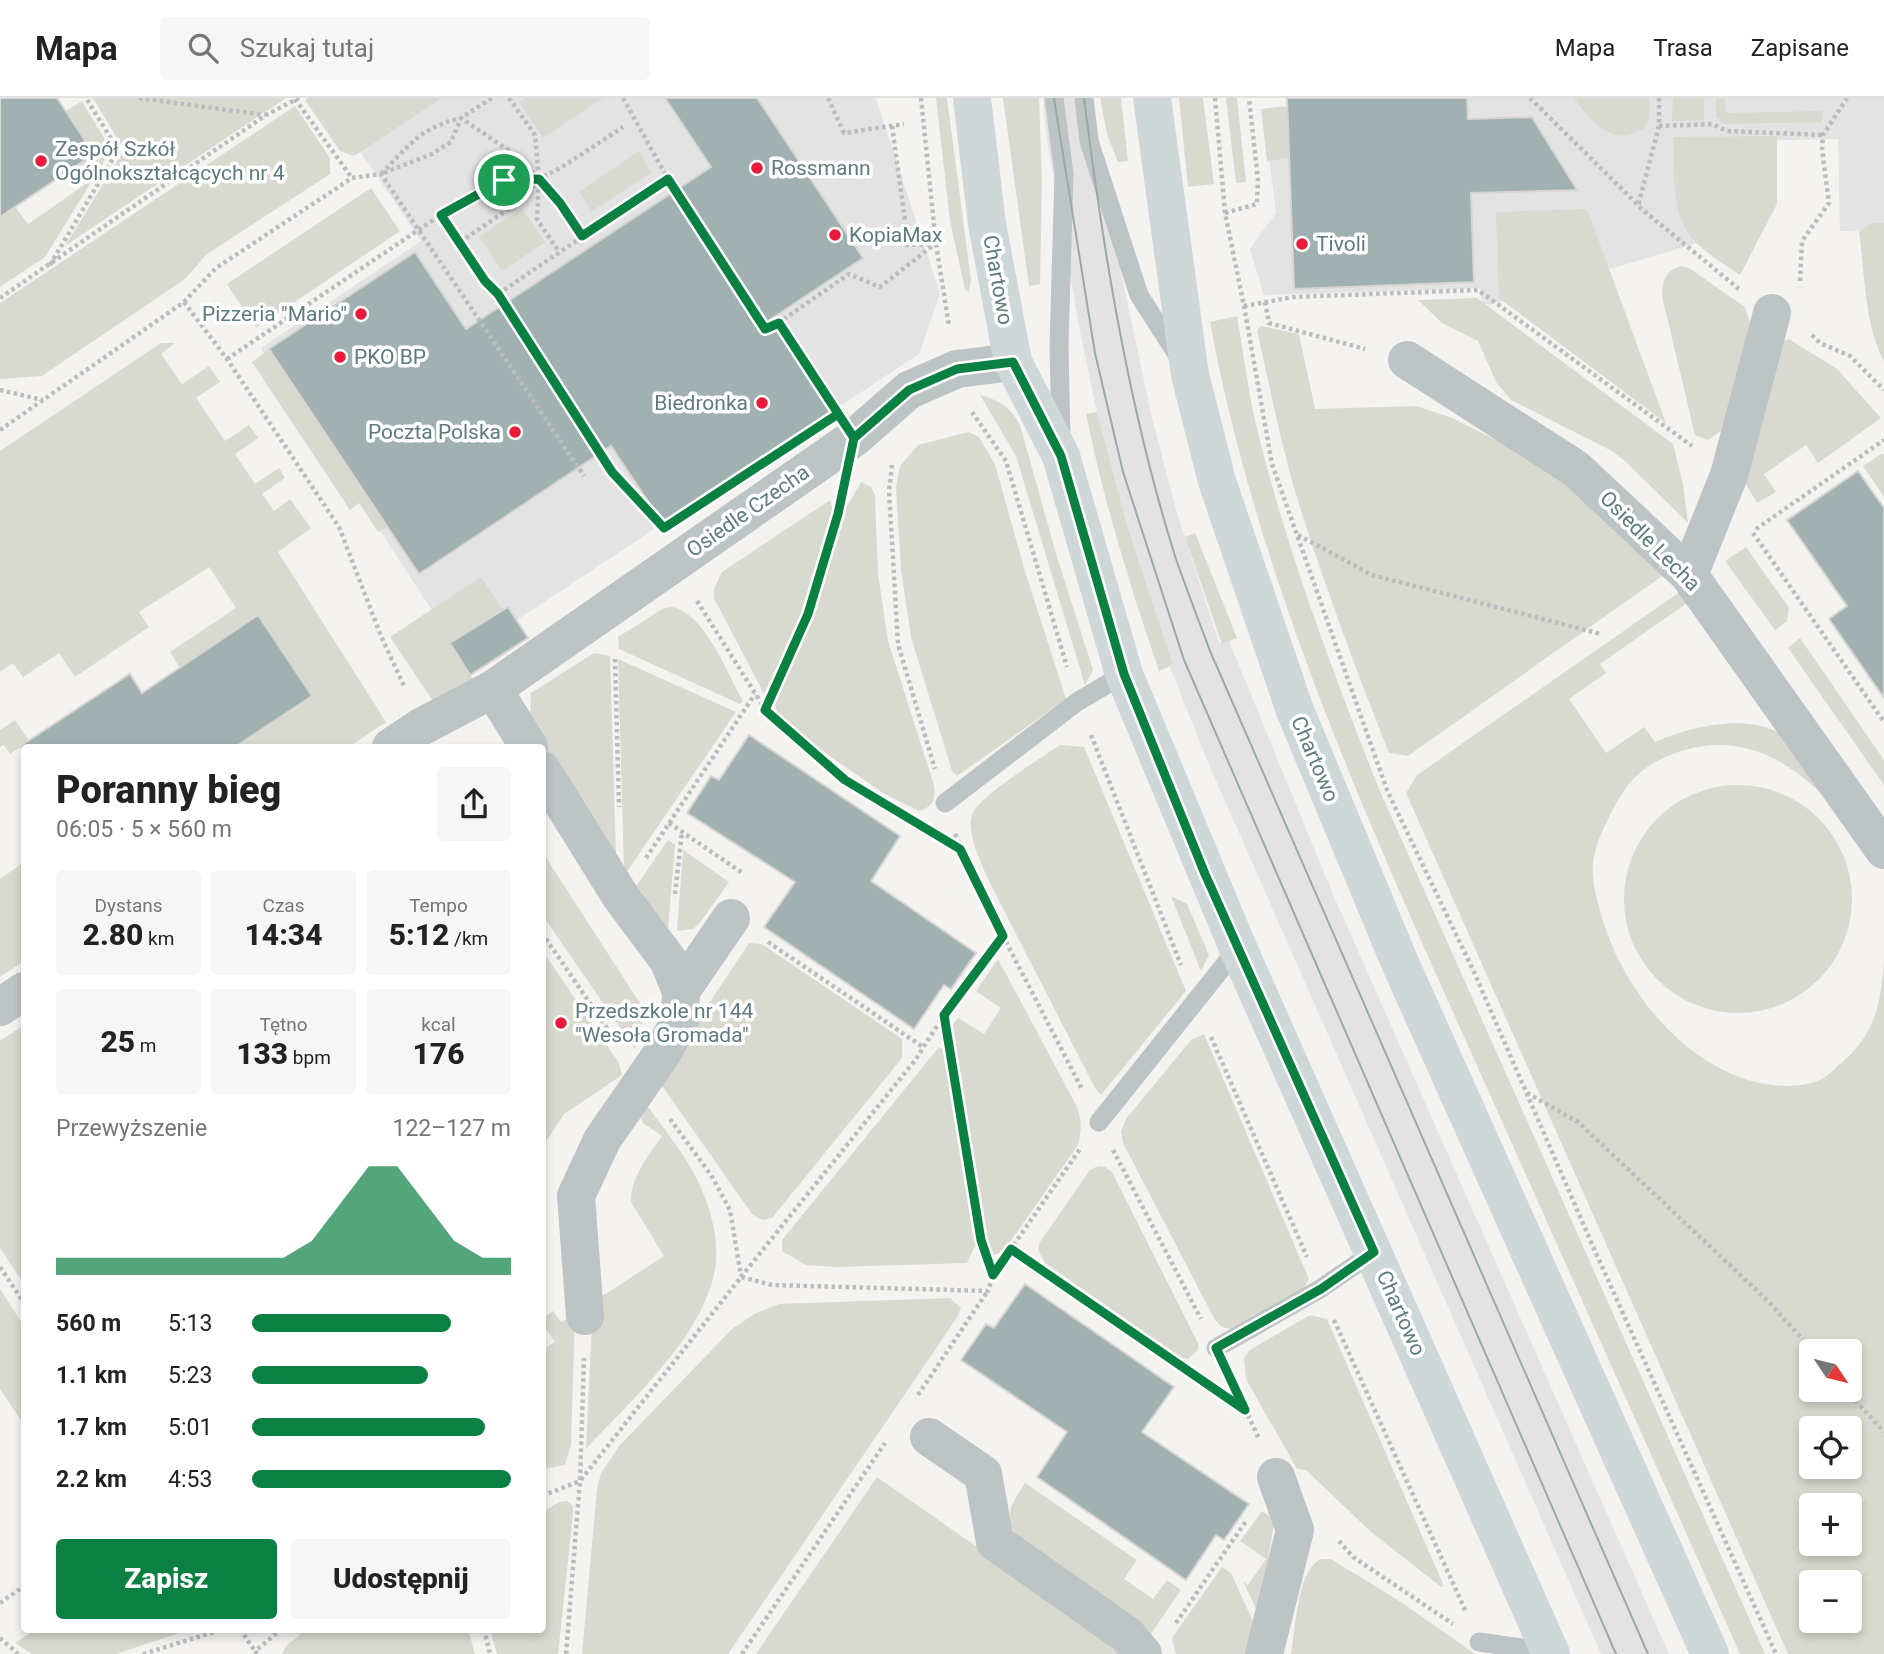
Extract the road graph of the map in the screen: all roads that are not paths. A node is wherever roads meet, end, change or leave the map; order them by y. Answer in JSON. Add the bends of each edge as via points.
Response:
{"nodes":[{"id":1,"x":972,"y":98,"type":"edge"},
{"id":2,"x":1054,"y":98,"type":"edge"},
{"id":3,"x":1084,"y":98,"type":"edge"},
{"id":4,"x":1152,"y":98,"type":"edge"},
{"id":5,"x":1785,"y":316,"type":"road end"},
{"id":6,"x":1407,"y":359,"type":"road end"},
{"id":7,"x":1013,"y":362,"type":"junction"},
{"id":8,"x":1190,"y":375,"type":"junction"},
{"id":9,"x":1061,"y":456,"type":"junction"},
{"id":10,"x":1689,"y":575,"type":"junction"},
{"id":11,"x":1124,"y":674,"type":"junction"},
{"id":12,"x":493,"y":689,"type":"junction"},
{"id":13,"x":406,"y":737,"type":"edge"},
{"id":14,"x":527,"y":744,"type":"edge"},
{"id":15,"x":546,"y":775,"type":"edge"},
{"id":16,"x":945,"y":803,"type":"road end"},
{"id":17,"x":1884,"y":850,"type":"edge"},
{"id":18,"x":731,"y":918,"type":"road end"},
{"id":19,"x":1238,"y":948,"type":"junction"},
{"id":20,"x":681,"y":991,"type":"junction"},
{"id":21,"x":21,"y":993,"type":"edge"},
{"id":22,"x":0,"y":1007,"type":"edge"},
{"id":23,"x":1099,"y":1122,"type":"road end"},
{"id":24,"x":1374,"y":1252,"type":"junction"},
{"id":25,"x":585,"y":1315,"type":"road end"},
{"id":26,"x":1216,"y":1348,"type":"road end"},
{"id":27,"x":929,"y":1437,"type":"dead end"},
{"id":28,"x":1276,"y":1477,"type":"road end"},
{"id":29,"x":1479,"y":1642,"type":"road end"},
{"id":30,"x":1156,"y":1643,"type":"edge"},
{"id":31,"x":1551,"y":1653,"type":"edge"},
{"id":32,"x":1264,"y":1654,"type":"edge"},
{"id":33,"x":1710,"y":1654,"type":"edge"}],
"edges":[{"from":1,"to":7,"type":"street","name":"Chartowo","via":[[987,224]]},
{"from":2,"to":9,"type":"lane","via":[[1064,174]]},
{"from":3,"to":8,"type":"lane","via":[[1090,141],[1139,295]]},
{"from":4,"to":8,"type":"street","name":"Chartowo"},
{"from":5,"to":10,"type":"street"},
{"from":6,"to":10,"type":"street","name":"Osiedle Lecha","via":[[1576,469]]},
{"from":7,"to":9,"type":"street","name":"Chartowo"},
{"from":7,"to":12,"type":"street","name":"Osiedle Czecha","via":[[957,369],[909,390],[854,438],[669,545],[613,605]]},
{"from":8,"to":33,"type":"street","name":"Chartowo","via":[[1217,481],[1294,708],[1400,963]]},
{"from":9,"to":11,"type":"street","name":"Chartowo"},
{"from":10,"to":17,"type":"street","name":"Osiedle Lecha"},
{"from":11,"to":16,"type":"lane","via":[[1077,702]]},
{"from":11,"to":19,"type":"street","name":"Chartowo"},
{"from":12,"to":13,"type":"street","name":"Osiedle Czecha"},
{"from":12,"to":14,"type":"street"},
{"from":15,"to":20,"type":"street","via":[[621,897],[668,960]]},
{"from":18,"to":20,"type":"street"},
{"from":19,"to":23,"type":"lane"},
{"from":19,"to":24,"type":"street","name":"Chartowo"},
{"from":20,"to":25,"type":"street","via":[[680,1020],[602,1140],[576,1196]]},
{"from":21,"to":22,"type":"street"},
{"from":24,"to":26,"type":"lane","via":[[1321,1289]]},
{"from":24,"to":31,"type":"street","name":"Chartowo"},
{"from":27,"to":30,"type":"street","via":[[983,1474],[995,1542],[1127,1635]]},
{"from":28,"to":32,"type":"street","via":[[1295,1530]]},
{"from":29,"to":31,"type":"lane"}]}
